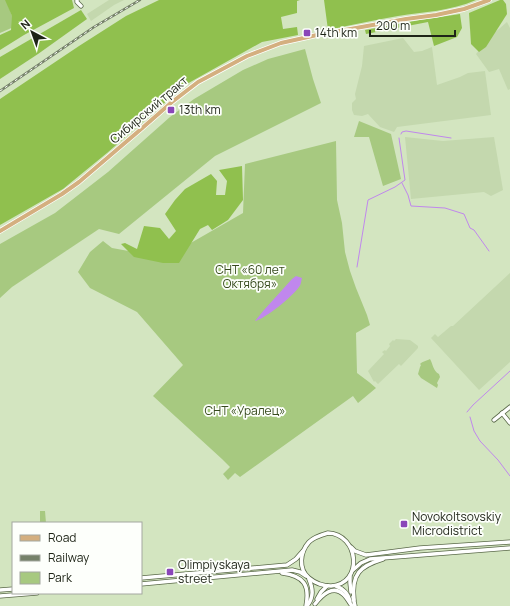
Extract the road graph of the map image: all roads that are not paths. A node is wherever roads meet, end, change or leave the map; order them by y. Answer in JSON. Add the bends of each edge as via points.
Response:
{"nodes":[{"id":1,"x":77,"y":0,"type":"edge"},
{"id":2,"x":489,"y":0,"type":"edge"},
{"id":3,"x":81,"y":6,"type":"dead end"},
{"id":4,"x":0,"y":231,"type":"edge"},
{"id":5,"x":510,"y":406,"type":"edge"},
{"id":6,"x":502,"y":414,"type":"junction"},
{"id":7,"x":494,"y":420,"type":"dead end"},
{"id":8,"x":510,"y":423,"type":"edge"},
{"id":9,"x":510,"y":542,"type":"edge"},
{"id":10,"x":350,"y":546,"type":"junction"},
{"id":11,"x":510,"y":548,"type":"edge"},
{"id":12,"x":304,"y":551,"type":"junction"},
{"id":13,"x":390,"y":557,"type":"junction"},
{"id":14,"x":352,"y":571,"type":"junction"},
{"id":15,"x":277,"y":572,"type":"junction"},
{"id":16,"x":350,"y":576,"type":"junction"},
{"id":17,"x":308,"y":577,"type":"junction"},
{"id":18,"x":142,"y":578,"type":"edge"},
{"id":19,"x":142,"y":584,"type":"edge"},
{"id":20,"x":335,"y":585,"type":"junction"},
{"id":21,"x":327,"y":586,"type":"junction"},
{"id":22,"x":12,"y":589,"type":"edge"},
{"id":23,"x":0,"y":590,"type":"edge"},
{"id":24,"x":25,"y":594,"type":"edge"},
{"id":25,"x":0,"y":596,"type":"edge"},
{"id":26,"x":354,"y":600,"type":"junction"},
{"id":27,"x":314,"y":605,"type":"edge"},
{"id":28,"x":307,"y":606,"type":"edge"},
{"id":29,"x":352,"y":606,"type":"edge"},
{"id":30,"x":355,"y":606,"type":"edge"}],
"edges":[{"from":1,"to":3,"type":"street"},
{"from":2,"to":4,"type":"main road","name":"Сибирский тракт","via":[[436,15],[281,43],[247,56],[198,82],[79,182]]},
{"from":5,"to":6,"type":"street"},
{"from":6,"to":7,"type":"street"},
{"from":6,"to":8,"type":"street"},
{"from":9,"to":10,"type":"street","via":[[418,548],[366,555]]},
{"from":10,"to":12,"type":"street","via":[[339,535],[328,533],[310,541]]},
{"from":10,"to":14,"type":"street","via":[[354,559]]},
{"from":11,"to":13,"type":"street"},
{"from":12,"to":17,"type":"street","via":[[301,565]]},
{"from":12,"to":18,"type":"street","via":[[287,565]]},
{"from":13,"to":14,"type":"street","via":[[365,560]]},
{"from":13,"to":26,"type":"street","via":[[368,565],[359,572],[353,585]]},
{"from":14,"to":16,"type":"street"},
{"from":15,"to":17,"type":"street","via":[[295,570]]},
{"from":15,"to":19,"type":"street"},
{"from":15,"to":28,"type":"street","via":[[293,574],[302,581],[308,594]]},
{"from":16,"to":20,"type":"street","via":[[344,582]]},
{"from":16,"to":26,"type":"street"},
{"from":17,"to":21,"type":"street"},
{"from":17,"to":28,"type":"street","via":[[313,594]]},
{"from":20,"to":21,"type":"street"},
{"from":20,"to":29,"type":"street","via":[[347,592]]},
{"from":21,"to":27,"type":"street","via":[[319,594]]},
{"from":22,"to":23,"type":"street"},
{"from":24,"to":25,"type":"street"},
{"from":26,"to":30,"type":"street"},
{"from":27,"to":29,"type":"street","via":[[323,594],[334,591],[343,593]]}]}
